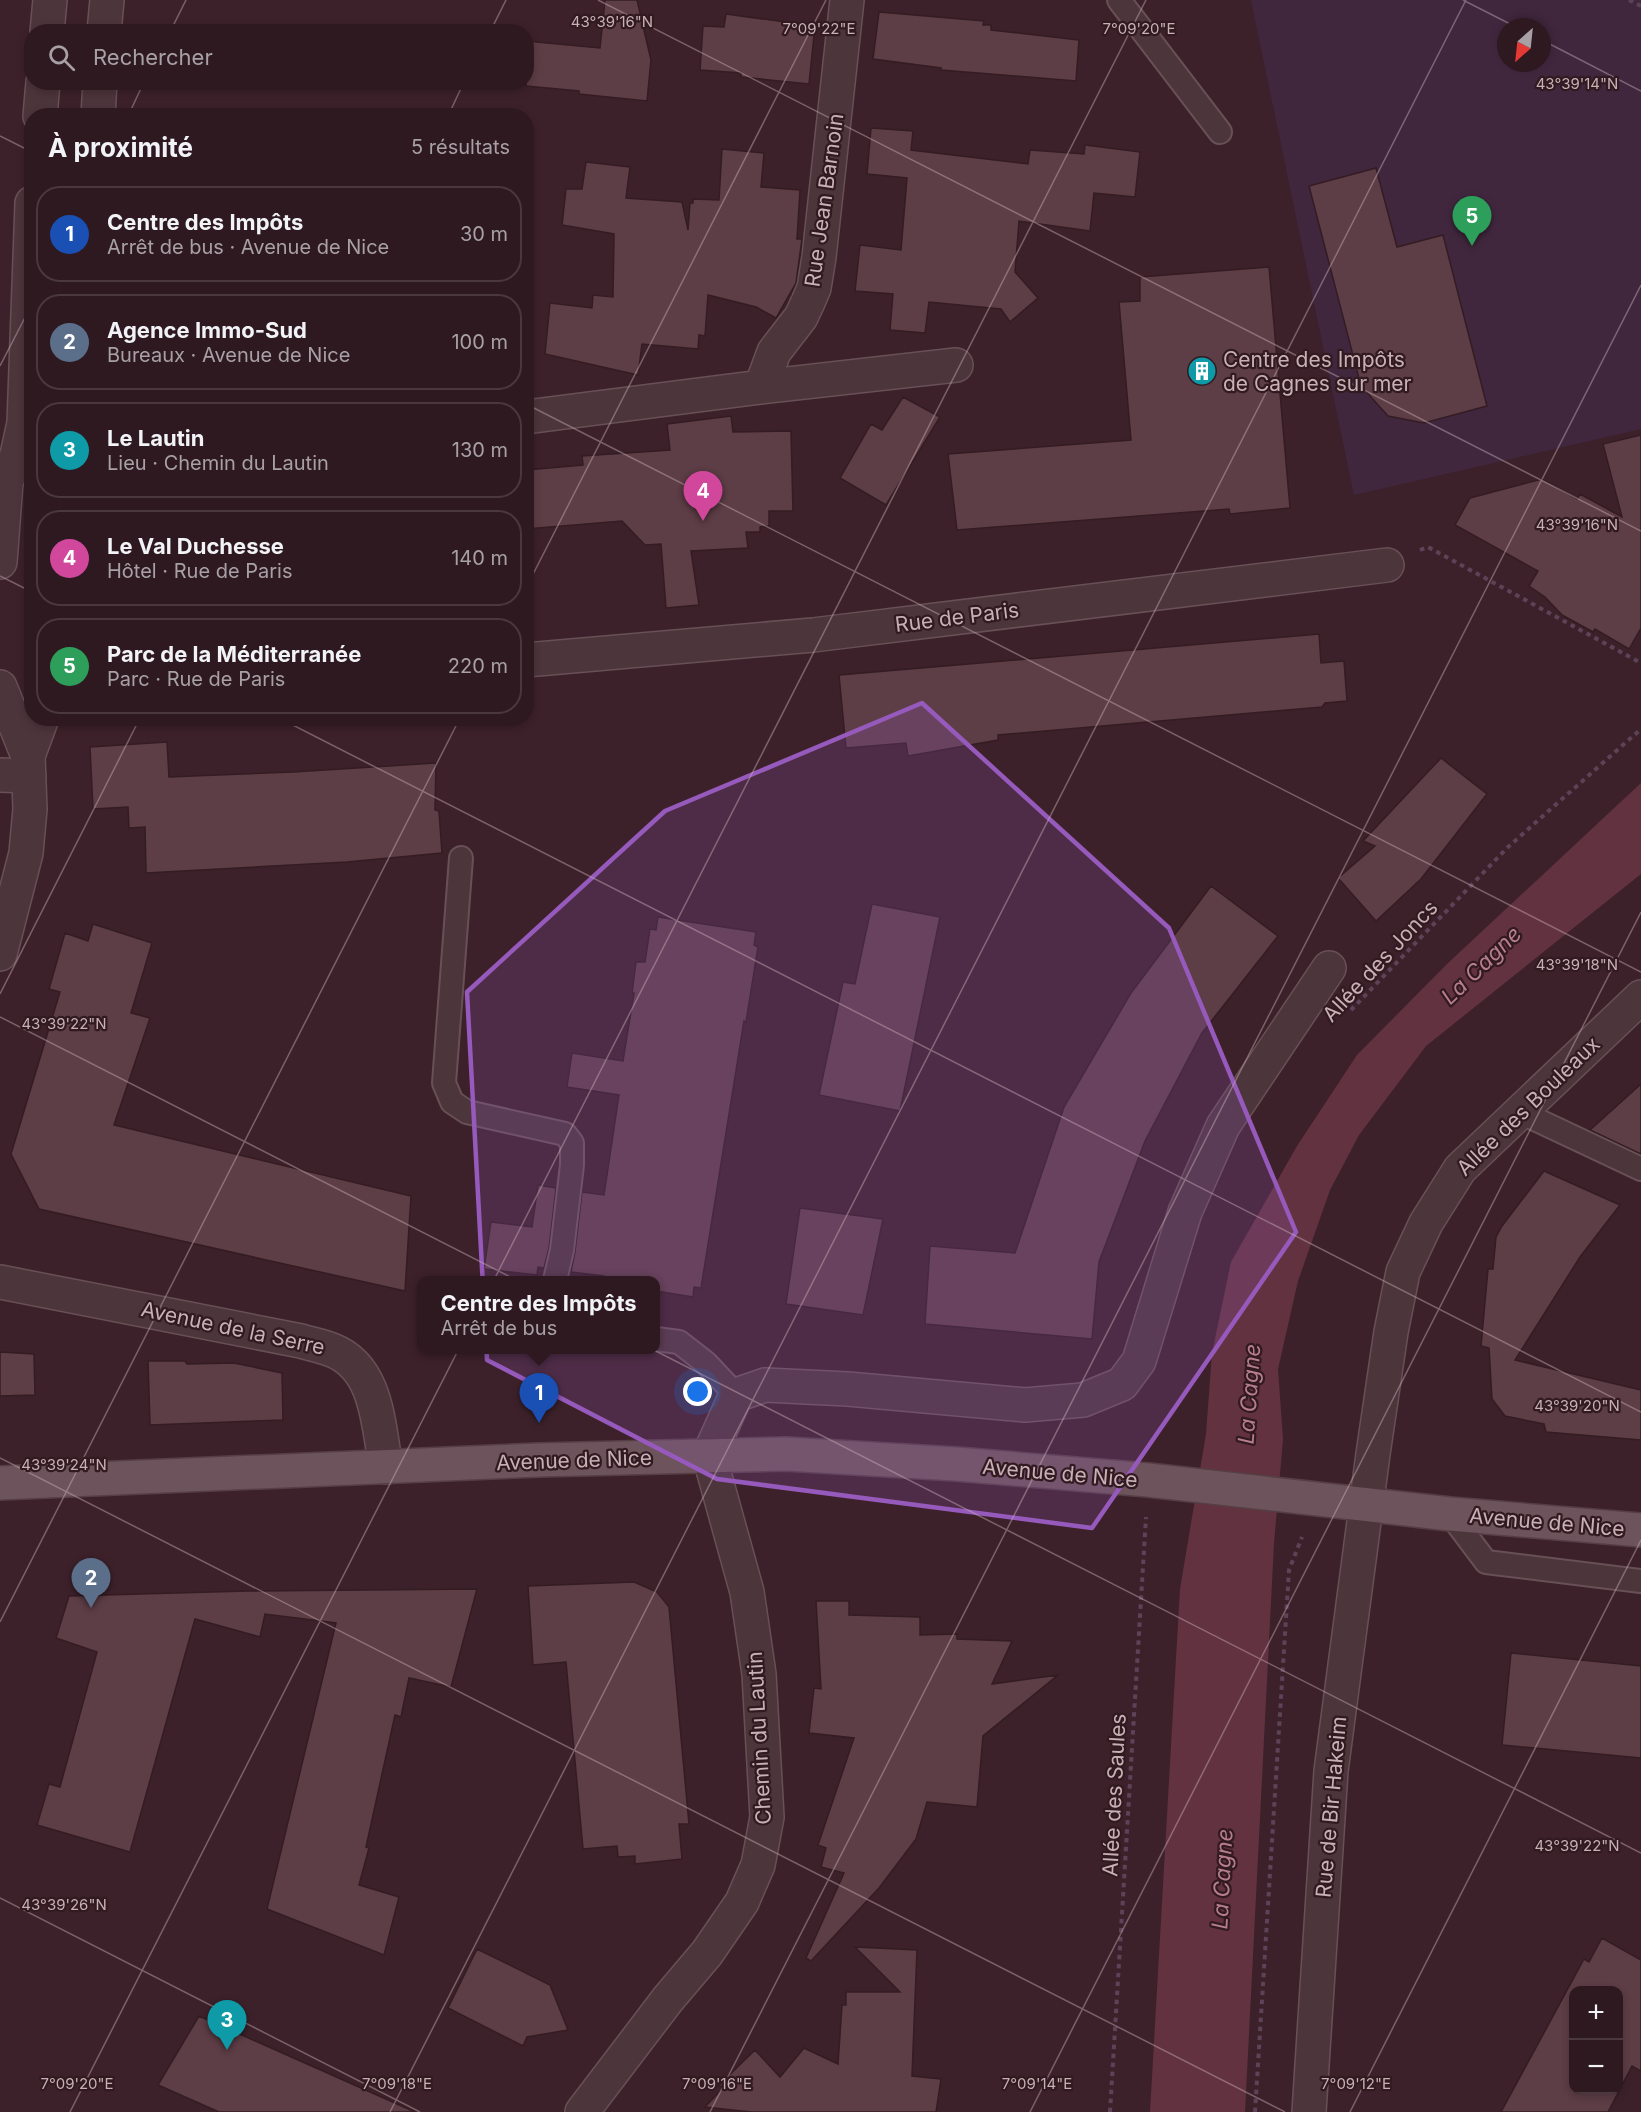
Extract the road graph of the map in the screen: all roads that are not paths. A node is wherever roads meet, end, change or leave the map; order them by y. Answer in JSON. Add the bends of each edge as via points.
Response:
{"nodes":[{"id":1,"x":50,"y":0,"type":"edge"},
{"id":2,"x":107,"y":0,"type":"edge"},
{"id":3,"x":848,"y":0,"type":"edge"},
{"id":4,"x":1119,"y":0,"type":"edge"},
{"id":5,"x":48,"y":24,"type":"edge"},
{"id":6,"x":105,"y":24,"type":"edge"},
{"id":7,"x":42,"y":90,"type":"edge"},
{"id":8,"x":100,"y":90,"type":"edge"},
{"id":9,"x":41,"y":108,"type":"edge"},
{"id":10,"x":98,"y":108,"type":"edge"},
{"id":11,"x":1220,"y":132,"type":"dead end"},
{"id":12,"x":956,"y":365,"type":"dead end"},
{"id":13,"x":760,"y":387,"type":"junction"},
{"id":14,"x":534,"y":416,"type":"edge"},
{"id":15,"x":24,"y":423,"type":"edge"},
{"id":16,"x":0,"y":562,"type":"edge"},
{"id":17,"x":1387,"y":565,"type":"road end"},
{"id":18,"x":534,"y":659,"type":"edge"},
{"id":19,"x":0,"y":687,"type":"edge"},
{"id":20,"x":38,"y":726,"type":"edge"},
{"id":21,"x":19,"y":769,"type":"edge"},
{"id":22,"x":461,"y":858,"type":"dead end"},
{"id":23,"x":0,"y":954,"type":"edge"},
{"id":24,"x":1329,"y":968,"type":"dead end"},
{"id":25,"x":1641,"y":997,"type":"edge"},
{"id":26,"x":1520,"y":1112,"type":"junction"},
{"id":27,"x":1641,"y":1168,"type":"edge"},
{"id":28,"x":556,"y":1276,"type":"edge"},
{"id":29,"x":0,"y":1282,"type":"edge"},
{"id":30,"x":660,"y":1340,"type":"edge"},
{"id":31,"x":736,"y":1395,"type":"junction"},
{"id":32,"x":709,"y":1455,"type":"junction"},
{"id":33,"x":386,"y":1467,"type":"junction"},
{"id":34,"x":0,"y":1483,"type":"edge"},
{"id":35,"x":1368,"y":1504,"type":"junction"},
{"id":36,"x":1450,"y":1514,"type":"junction"},
{"id":37,"x":1641,"y":1530,"type":"edge"},
{"id":38,"x":1641,"y":1581,"type":"edge"},
{"id":39,"x":582,"y":2112,"type":"edge"},
{"id":40,"x":1309,"y":2112,"type":"edge"}],
"edges":[{"from":1,"to":5,"type":"street"},
{"from":2,"to":6,"type":"street"},
{"from":3,"to":13,"type":"street","name":"Rue Jean Barnoin","via":[[813,288],[801,317],[774,352]]},
{"from":4,"to":11,"type":"lane"},
{"from":7,"to":9,"type":"street"},
{"from":8,"to":10,"type":"street"},
{"from":12,"to":13,"type":"street"},
{"from":13,"to":14,"type":"street"},
{"from":15,"to":16,"type":"street","via":[[6,482]]},
{"from":17,"to":18,"type":"street","name":"Rue de Paris","via":[[813,635]]},
{"from":19,"to":21,"type":"street"},
{"from":20,"to":21,"type":"street"},
{"from":21,"to":23,"type":"street","via":[[30,809],[26,854]]},
{"from":22,"to":28,"type":"lane","via":[[444,1083],[452,1102],[467,1112],[566,1134],[572,1143]]},
{"from":24,"to":31,"type":"street","via":[[1223,1126],[1185,1212],[1139,1361],[1122,1384],[1083,1400],[1025,1405],[765,1385]]},
{"from":25,"to":26,"type":"street","name":"Allée des Bouleaux"},
{"from":26,"to":27,"type":"lane"},
{"from":26,"to":35,"type":"street","name":"Allée des Bouleaux","via":[[1460,1169],[1426,1223],[1403,1272]]},
{"from":29,"to":33,"type":"street","name":"Avenue de la Serre","via":[[334,1350],[352,1362],[365,1378],[372,1394]]},
{"from":30,"to":31,"type":"lane","via":[[680,1342]]},
{"from":31,"to":32,"type":"street"},
{"from":32,"to":33,"type":"main road","name":"Avenue de Nice"},
{"from":32,"to":35,"type":"main road","name":"Avenue de Nice","via":[[956,1464]]},
{"from":32,"to":39,"type":"street","name":"Chemin du Lautin","via":[[747,1592],[759,1674],[767,1817],[758,1865],[742,1902],[707,1953]]},
{"from":33,"to":34,"type":"main road","name":"Avenue de Nice"},
{"from":35,"to":36,"type":"main road","name":"Avenue de Nice"},
{"from":35,"to":40,"type":"street","name":"Rue de Bir Hakeim","via":[[1331,1771]]},
{"from":36,"to":37,"type":"main road","name":"Avenue de Nice"},
{"from":36,"to":38,"type":"lane","via":[[1486,1562]]}]}
